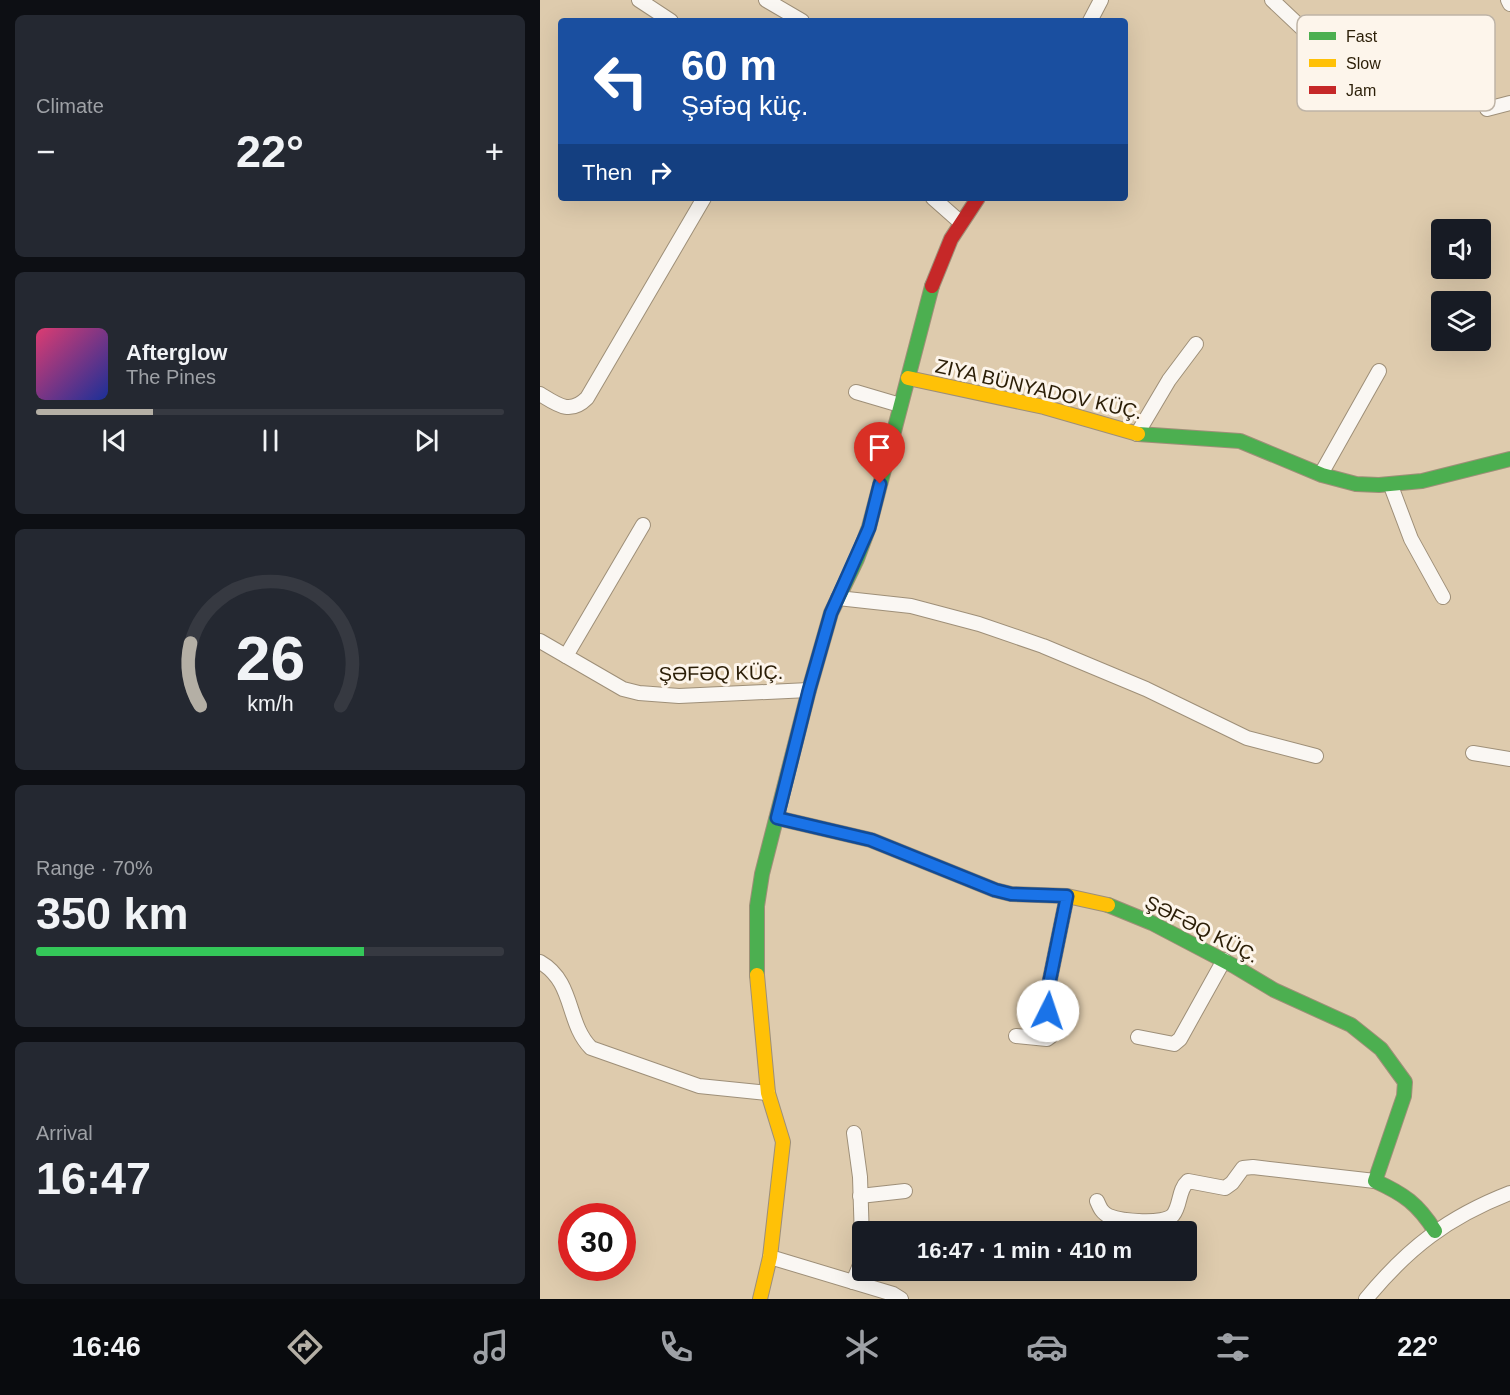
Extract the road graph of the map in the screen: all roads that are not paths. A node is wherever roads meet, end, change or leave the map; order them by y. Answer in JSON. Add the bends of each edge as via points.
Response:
{"nodes":[{"id":1,"x":766,"y":0,"type":"edge"},
{"id":2,"x":1101,"y":0,"type":"edge"},
{"id":3,"x":1272,"y":0,"type":"edge"},
{"id":4,"x":1508,"y":0,"type":"edge"},
{"id":5,"x":643,"y":1,"type":"edge"},
{"id":6,"x":1510,"y":4,"type":"edge"},
{"id":7,"x":667,"y":18,"type":"edge"},
{"id":8,"x":797,"y":18,"type":"edge"},
{"id":9,"x":1092,"y":18,"type":"edge"},
{"id":10,"x":1297,"y":23,"type":"edge"},
{"id":11,"x":1510,"y":103,"type":"edge"},
{"id":12,"x":1495,"y":107,"type":"edge"},
{"id":13,"x":702,"y":201,"type":"edge"},
{"id":14,"x":936,"y":201,"type":"edge"},
{"id":15,"x":976,"y":201,"type":"edge"},
{"id":16,"x":959,"y":221,"type":"junction"},
{"id":17,"x":1196,"y":344,"type":"dead end"},
{"id":18,"x":1379,"y":371,"type":"dead end"},
{"id":19,"x":908,"y":378,"type":"junction"},
{"id":20,"x":856,"y":392,"type":"dead end"},
{"id":21,"x":540,"y":394,"type":"edge"},
{"id":22,"x":900,"y":405,"type":"junction"},
{"id":23,"x":1137,"y":434,"type":"junction"},
{"id":24,"x":1510,"y":459,"type":"edge"},
{"id":25,"x":1321,"y":474,"type":"junction"},
{"id":26,"x":1391,"y":486,"type":"junction"},
{"id":27,"x":643,"y":525,"type":"dead end"},
{"id":28,"x":1443,"y":597,"type":"dead end"},
{"id":29,"x":838,"y":598,"type":"junction"},
{"id":30,"x":540,"y":641,"type":"edge"},
{"id":31,"x":566,"y":656,"type":"junction"},
{"id":32,"x":809,"y":690,"type":"junction"},
{"id":33,"x":1473,"y":753,"type":"dead end"},
{"id":34,"x":1316,"y":756,"type":"dead end"},
{"id":35,"x":1510,"y":759,"type":"edge"},
{"id":36,"x":777,"y":818,"type":"junction"},
{"id":37,"x":1067,"y":896,"type":"junction"},
{"id":38,"x":1224,"y":960,"type":"junction"},
{"id":39,"x":540,"y":962,"type":"edge"},
{"id":40,"x":1016,"y":1036,"type":"dead end"},
{"id":41,"x":1138,"y":1037,"type":"dead end"},
{"id":42,"x":768,"y":1093,"type":"junction"},
{"id":43,"x":854,"y":1133,"type":"dead end"},
{"id":44,"x":1375,"y":1181,"type":"junction"},
{"id":45,"x":905,"y":1191,"type":"dead end"},
{"id":46,"x":1510,"y":1193,"type":"edge"},
{"id":47,"x":860,"y":1196,"type":"junction"},
{"id":48,"x":1097,"y":1202,"type":"dead end"},
{"id":49,"x":1435,"y":1231,"type":"junction"},
{"id":50,"x":770,"y":1257,"type":"junction"},
{"id":51,"x":853,"y":1282,"type":"junction"},
{"id":52,"x":760,"y":1299,"type":"edge"},
{"id":53,"x":901,"y":1299,"type":"edge"},
{"id":54,"x":1366,"y":1299,"type":"edge"}],
"edges":[{"from":1,"to":8,"type":"street"},
{"from":2,"to":9,"type":"street"},
{"from":3,"to":10,"type":"street"},
{"from":4,"to":6,"type":"street"},
{"from":5,"to":7,"type":"street"},
{"from":11,"to":12,"type":"street"},
{"from":13,"to":21,"type":"street","via":[[587,398],[579,406],[569,408]]},
{"from":14,"to":16,"type":"street"},
{"from":15,"to":16,"type":"street"},
{"from":16,"to":19,"type":"street","via":[[932,285]]},
{"from":17,"to":23,"type":"street"},
{"from":18,"to":25,"type":"street"},
{"from":19,"to":22,"type":"street"},
{"from":19,"to":23,"type":"street","name":"ZIYA BÜNYADOV KÜÇ.","via":[[1044,407]]},
{"from":20,"to":22,"type":"street"},
{"from":22,"to":29,"type":"street","via":[[869,528]]},
{"from":23,"to":25,"type":"street","name":"ZIYA BÜNYADOV KÜÇ.","via":[[1240,441]]},
{"from":24,"to":26,"type":"street","name":"ZIYA BÜNYADOV KÜÇ.","via":[[1424,482]]},
{"from":25,"to":26,"type":"street","name":"ZIYA BÜNYADOV KÜÇ.","via":[[1346,482]]},
{"from":26,"to":28,"type":"street","via":[[1411,539]]},
{"from":27,"to":31,"type":"street"},
{"from":29,"to":32,"type":"street"},
{"from":29,"to":34,"type":"street","via":[[911,606],[979,624],[1146,689],[1247,738]]},
{"from":30,"to":31,"type":"street","name":"ŞƏFƏQ KÜÇ."},
{"from":31,"to":32,"type":"street","name":"ŞƏFƏQ KÜÇ.","via":[[623,689],[639,693],[679,696]]},
{"from":32,"to":36,"type":"street"},
{"from":33,"to":35,"type":"street"},
{"from":36,"to":37,"type":"street","name":"ŞƏFƏQ KÜÇ.","via":[[871,840],[995,890]]},
{"from":36,"to":42,"type":"street","via":[[757,906],[757,978]]},
{"from":37,"to":38,"type":"street","name":"ŞƏFƏQ KÜÇ.","via":[[1118,908]]},
{"from":37,"to":40,"type":"street","via":[[1047,994],[1053,1031],[1047,1039]]},
{"from":38,"to":41,"type":"street","via":[[1180,1039],[1174,1044]]},
{"from":38,"to":44,"type":"street","name":"ŞƏFƏQ KÜÇ.","via":[[1274,990],[1351,1025],[1381,1049],[1398,1071],[1405,1082],[1404,1096]]},
{"from":39,"to":42,"type":"street","via":[[561,981],[582,1039],[591,1048],[699,1086]]},
{"from":42,"to":50,"type":"street","via":[[783,1142]]},
{"from":43,"to":47,"type":"street"},
{"from":44,"to":48,"type":"street","via":[[1253,1167],[1243,1168],[1225,1188],[1188,1181],[1169,1219],[1142,1221],[1110,1216]]},
{"from":44,"to":49,"type":"street","via":[[1411,1200]]},
{"from":45,"to":47,"type":"street"},
{"from":46,"to":49,"type":"street"},
{"from":47,"to":51,"type":"street","via":[[860,1265]]},
{"from":49,"to":54,"type":"street","via":[[1408,1253]]},
{"from":50,"to":51,"type":"street"},
{"from":50,"to":52,"type":"street"},
{"from":51,"to":53,"type":"street"}]}
